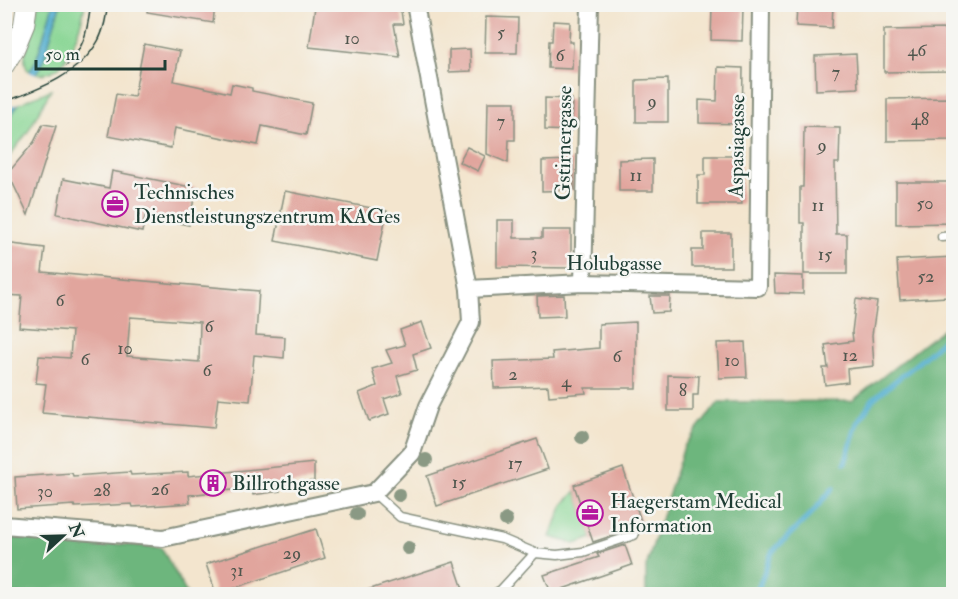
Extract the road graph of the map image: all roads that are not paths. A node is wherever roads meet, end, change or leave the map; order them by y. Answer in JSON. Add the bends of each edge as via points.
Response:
{"nodes":[{"id":1,"x":27,"y":4,"type":"edge"},
{"id":2,"x":415,"y":4,"type":"edge"},
{"id":3,"x":590,"y":4,"type":"edge"},
{"id":4,"x":760,"y":4,"type":"edge"},
{"id":5,"x":4,"y":65,"type":"edge"},
{"id":6,"x":954,"y":236,"type":"edge"},
{"id":7,"x":942,"y":237,"type":"dead end"},
{"id":8,"x":583,"y":284,"type":"junction"},
{"id":9,"x":758,"y":287,"type":"joint"},
{"id":10,"x":470,"y":289,"type":"junction"},
{"id":11,"x":374,"y":493,"type":"junction"},
{"id":12,"x":4,"y":525,"type":"edge"},
{"id":13,"x":634,"y":535,"type":"dead end"},
{"id":14,"x":535,"y":553,"type":"junction"},
{"id":15,"x":494,"y":594,"type":"edge"}],
"edges":[{"from":1,"to":5,"type":"street","via":[[24,25]]},
{"from":2,"to":10,"type":"street"},
{"from":3,"to":8,"type":"street","name":"Gstirnergasse"},
{"from":4,"to":9,"type":"street","name":"Aspasiagasse"},
{"from":6,"to":7,"type":"lane"},
{"from":8,"to":9,"type":"street","name":"Holubgasse"},
{"from":8,"to":10,"type":"street","name":"Holubgasse"},
{"from":10,"to":11,"type":"street","via":[[471,322],[428,406],[412,453]]},
{"from":11,"to":12,"type":"street","via":[[163,538]]},
{"from":11,"to":14,"type":"lane","via":[[400,517],[502,539]]},
{"from":13,"to":14,"type":"lane","via":[[583,552]]},
{"from":14,"to":15,"type":"lane"}]}
